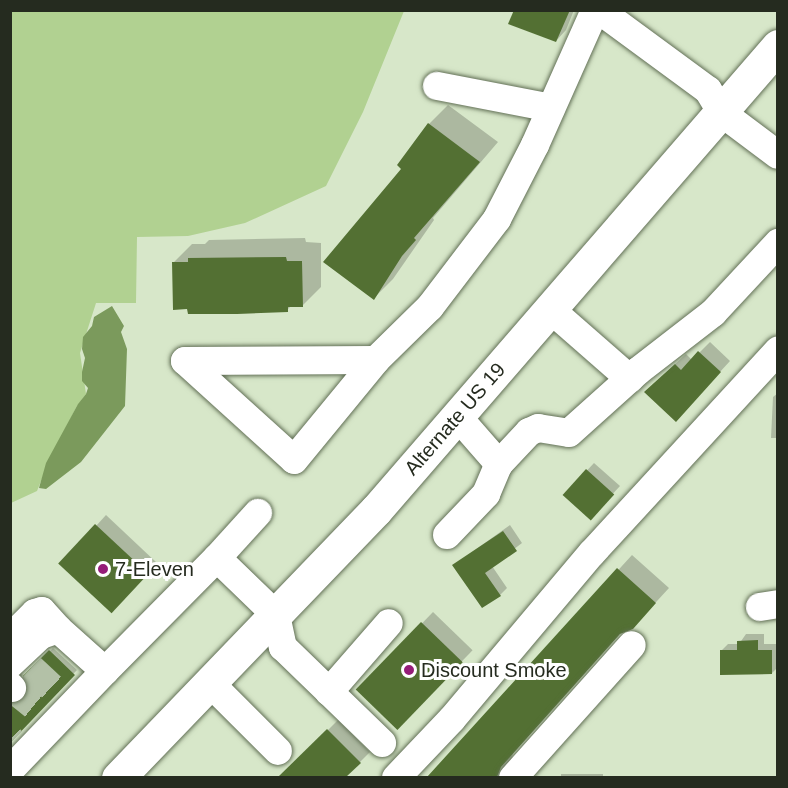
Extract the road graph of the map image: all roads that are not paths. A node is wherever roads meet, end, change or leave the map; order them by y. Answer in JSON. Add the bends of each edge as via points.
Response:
{"nodes":[{"id":1,"x":597,"y":10,"type":"edge"},
{"id":2,"x":777,"y":46,"type":"edge"},
{"id":3,"x":437,"y":86,"type":"dead end"},
{"id":4,"x":551,"y":108,"type":"junction"},
{"id":5,"x":722,"y":113,"type":"junction"},
{"id":6,"x":777,"y":155,"type":"edge"},
{"id":7,"x":777,"y":243,"type":"edge"},
{"id":8,"x":550,"y":309,"type":"junction"},
{"id":9,"x":777,"y":351,"type":"edge"},
{"id":10,"x":376,"y":360,"type":"junction"},
{"id":11,"x":630,"y":379,"type":"junction"},
{"id":12,"x":457,"y":416,"type":"junction"},
{"id":13,"x":500,"y":464,"type":"junction"},
{"id":14,"x":258,"y":513,"type":"dead end"},
{"id":15,"x":447,"y":535,"type":"dead end"},
{"id":16,"x":217,"y":558,"type":"junction"},
{"id":17,"x":276,"y":615,"type":"junction"},
{"id":18,"x":389,"y":623,"type":"dead end"},
{"id":19,"x":632,"y":645,"type":"dead end"},
{"id":20,"x":16,"y":667,"type":"edge"},
{"id":21,"x":105,"y":671,"type":"junction"},
{"id":22,"x":210,"y":683,"type":"junction"},
{"id":23,"x":329,"y":692,"type":"junction"},
{"id":24,"x":382,"y":743,"type":"dead end"},
{"id":25,"x":278,"y":752,"type":"dead end"},
{"id":26,"x":16,"y":755,"type":"edge"},
{"id":27,"x":118,"y":777,"type":"edge"},
{"id":28,"x":396,"y":777,"type":"edge"},
{"id":29,"x":513,"y":777,"type":"edge"}],
"edges":[{"from":1,"to":4,"type":"street"},
{"from":1,"to":5,"type":"street","via":[[708,90]]},
{"from":2,"to":5,"type":"main road","name":"Alternate US 19"},
{"from":3,"to":4,"type":"street"},
{"from":4,"to":10,"type":"street","via":[[497,219],[430,307]]},
{"from":5,"to":6,"type":"street"},
{"from":5,"to":8,"type":"main road","name":"Alternate US 19"},
{"from":7,"to":11,"type":"street","via":[[712,314]]},
{"from":8,"to":11,"type":"street"},
{"from":8,"to":12,"type":"main road","name":"Alternate US 19"},
{"from":9,"to":28,"type":"street","via":[[592,553],[452,719]]},
{"from":10,"to":10,"type":"street","via":[[294,460],[185,361],[281,360]]},
{"from":11,"to":13,"type":"street","via":[[569,433],[538,428],[529,432]]},
{"from":12,"to":13,"type":"street"},
{"from":12,"to":17,"type":"main road","name":"Alternate US 19","via":[[376,510]]},
{"from":13,"to":15,"type":"street","via":[[486,494]]},
{"from":14,"to":16,"type":"street"},
{"from":16,"to":17,"type":"street"},
{"from":16,"to":21,"type":"street"},
{"from":17,"to":22,"type":"main road","name":"Alternate US 19"},
{"from":17,"to":23,"type":"street","via":[[283,647]]},
{"from":18,"to":23,"type":"street"},
{"from":19,"to":29,"type":"street"},
{"from":20,"to":21,"type":"street","via":[[41,635],[58,629]]},
{"from":21,"to":26,"type":"street","via":[[56,708]]},
{"from":22,"to":25,"type":"street"},
{"from":22,"to":27,"type":"main road","name":"Alternate US 19"},
{"from":23,"to":24,"type":"street"}]}
